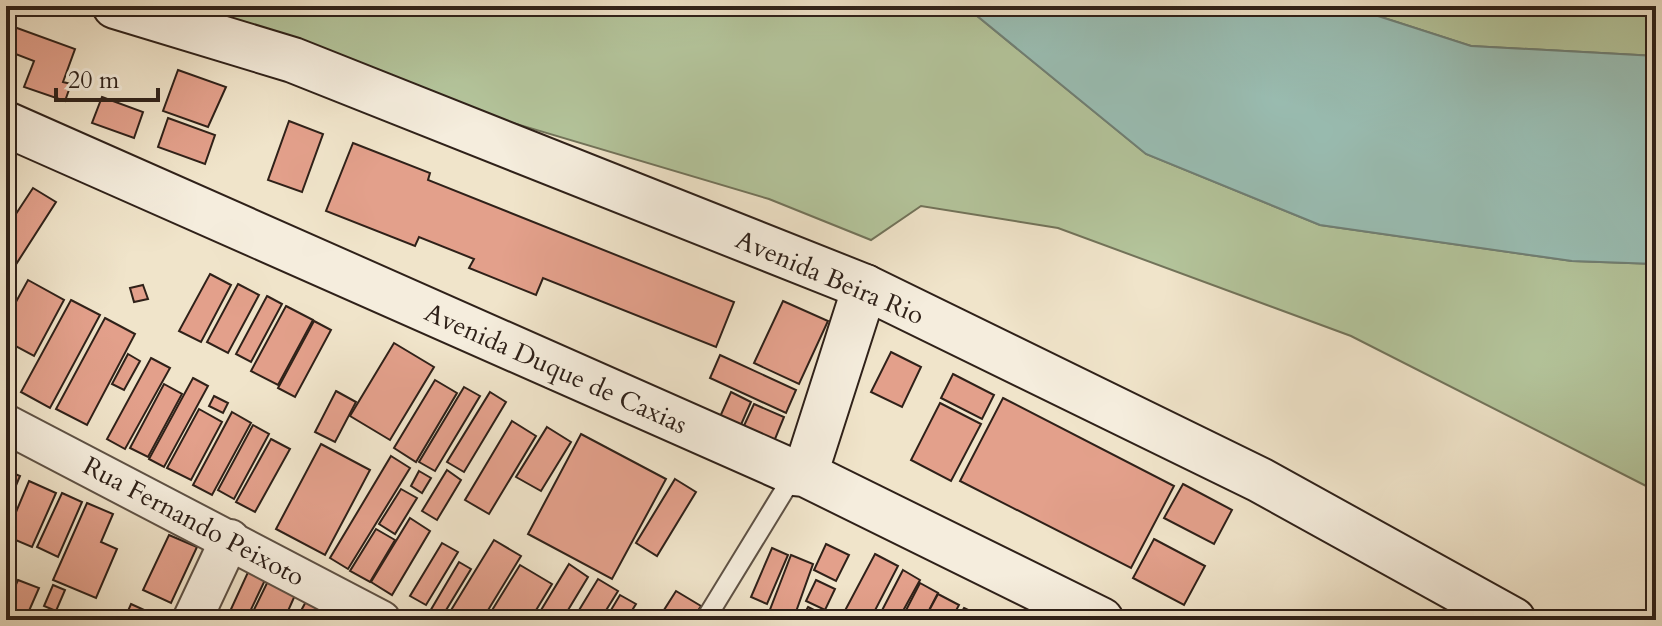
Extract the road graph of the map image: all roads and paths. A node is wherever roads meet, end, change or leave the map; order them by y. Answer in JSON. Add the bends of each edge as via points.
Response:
{"nodes":[{"id":1,"x":115,"y":6,"type":"edge"},
{"id":2,"x":6,"y":124,"type":"edge"},
{"id":3,"x":865,"y":287,"type":"junction"},
{"id":4,"x":6,"y":424,"type":"edge"},
{"id":5,"x":800,"y":474,"type":"junction"},
{"id":6,"x":230,"y":539,"type":"junction"},
{"id":7,"x":192,"y":620,"type":"edge"},
{"id":8,"x":381,"y":620,"type":"edge"},
{"id":9,"x":705,"y":620,"type":"edge"},
{"id":10,"x":1101,"y":620,"type":"edge"},
{"id":11,"x":1513,"y":620,"type":"edge"}],
"edges":[{"from":1,"to":3,"type":"main road","name":"Avenida Beira Rio","via":[[293,60]]},
{"from":2,"to":5,"type":"main road","name":"Avenida Duque de Caxias"},
{"from":3,"to":5,"type":"main road"},
{"from":3,"to":11,"type":"main road","name":"Avenida Beira Rio","via":[[1260,480]]},
{"from":4,"to":6,"type":"street","name":"Rua Fernando Peixoto"},
{"from":5,"to":9,"type":"lane"},
{"from":5,"to":10,"type":"main road","name":"Avenida Duque de Caxias"},
{"from":6,"to":7,"type":"street"},
{"from":6,"to":8,"type":"street","name":"Rua Fernando Peixoto"}]}
